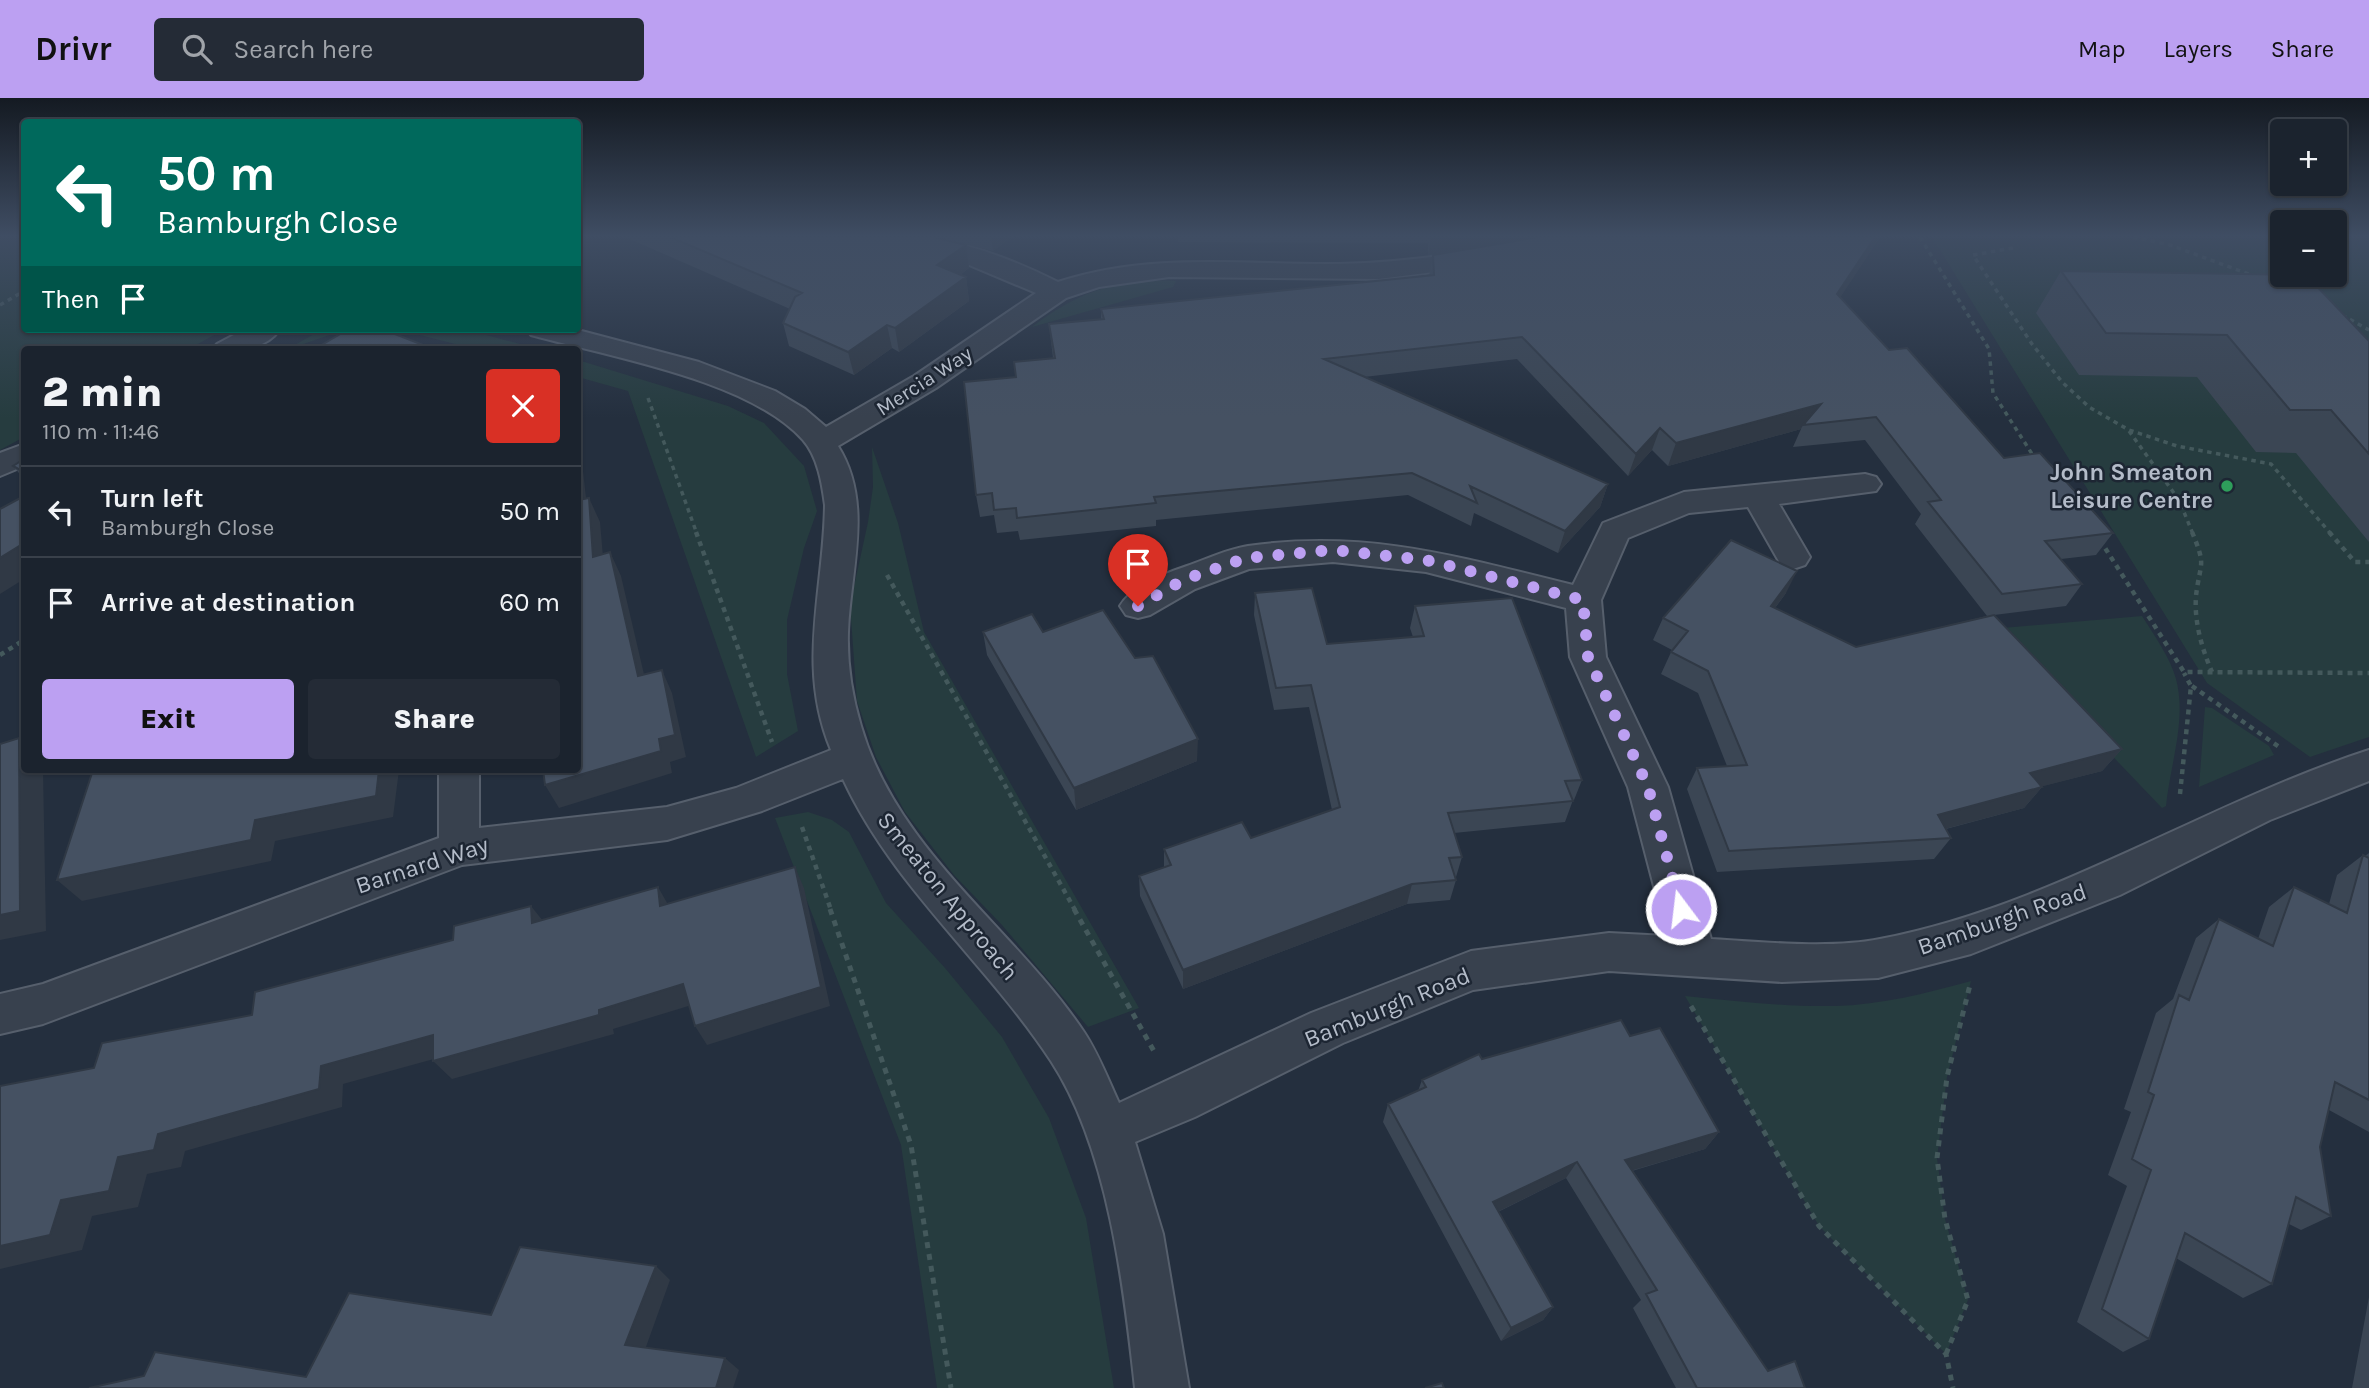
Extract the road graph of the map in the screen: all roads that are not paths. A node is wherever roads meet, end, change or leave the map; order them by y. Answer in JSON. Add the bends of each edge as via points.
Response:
{"nodes":[{"id":1,"x":1048,"y":297,"type":"edge"},
{"id":2,"x":259,"y":333,"type":"edge"},
{"id":3,"x":555,"y":333,"type":"edge"},
{"id":4,"x":234,"y":346,"type":"edge"},
{"id":5,"x":821,"y":443,"type":"junction"},
{"id":6,"x":21,"y":456,"type":"edge"},
{"id":7,"x":0,"y":467,"type":"edge"},
{"id":8,"x":1865,"y":484,"type":"dead end"},
{"id":9,"x":1758,"y":495,"type":"junction"},
{"id":10,"x":1793,"y":557,"type":"dead end"},
{"id":11,"x":1583,"y":600,"type":"junction"},
{"id":12,"x":1138,"y":606,"type":"dead end"},
{"id":13,"x":852,"y":758,"type":"junction"},
{"id":14,"x":459,"y":773,"type":"edge"},
{"id":15,"x":2356,"y":773,"type":"edge"},
{"id":16,"x":459,"y":848,"type":"junction"},
{"id":17,"x":1680,"y":956,"type":"junction"},
{"id":18,"x":0,"y":1014,"type":"edge"},
{"id":19,"x":1110,"y":1130,"type":"junction"},
{"id":20,"x":1162,"y":1388,"type":"edge"}],
"edges":[{"from":1,"to":5,"type":"street","name":"Mercia Way","via":[[915,389]]},
{"from":2,"to":4,"type":"street"},
{"from":3,"to":5,"type":"street","name":"Smeaton Approach","via":[[749,389],[796,415]]},
{"from":5,"to":13,"type":"street","name":"Smeaton Approach","via":[[838,474],[843,498],[830,668]]},
{"from":6,"to":7,"type":"street"},
{"from":8,"to":9,"type":"street"},
{"from":9,"to":10,"type":"street"},
{"from":9,"to":11,"type":"street","via":[[1684,503],[1615,531]]},
{"from":11,"to":12,"type":"street","via":[[1426,560],[1333,550],[1246,558],[1183,580]]},
{"from":11,"to":17,"type":"street","via":[[1588,657],[1648,787]]},
{"from":13,"to":16,"type":"street","name":"Barnard Way","via":[[788,786],[683,820]]},
{"from":13,"to":19,"type":"street","name":"Smeaton Approach","via":[[896,838],[1069,1048]]},
{"from":14,"to":16,"type":"street"},
{"from":15,"to":17,"type":"street","name":"Bamburgh Road","via":[[2256,809],[2105,883],[1971,934],[1878,959],[1782,963]]},
{"from":16,"to":18,"type":"street","name":"Barnard Way","via":[[43,1004]]},
{"from":17,"to":19,"type":"street","name":"Bamburgh Road","via":[[1609,952],[1471,971],[1327,1028]]},
{"from":19,"to":20,"type":"street","name":"Smeaton Approach","via":[[1150,1282]]}]}
